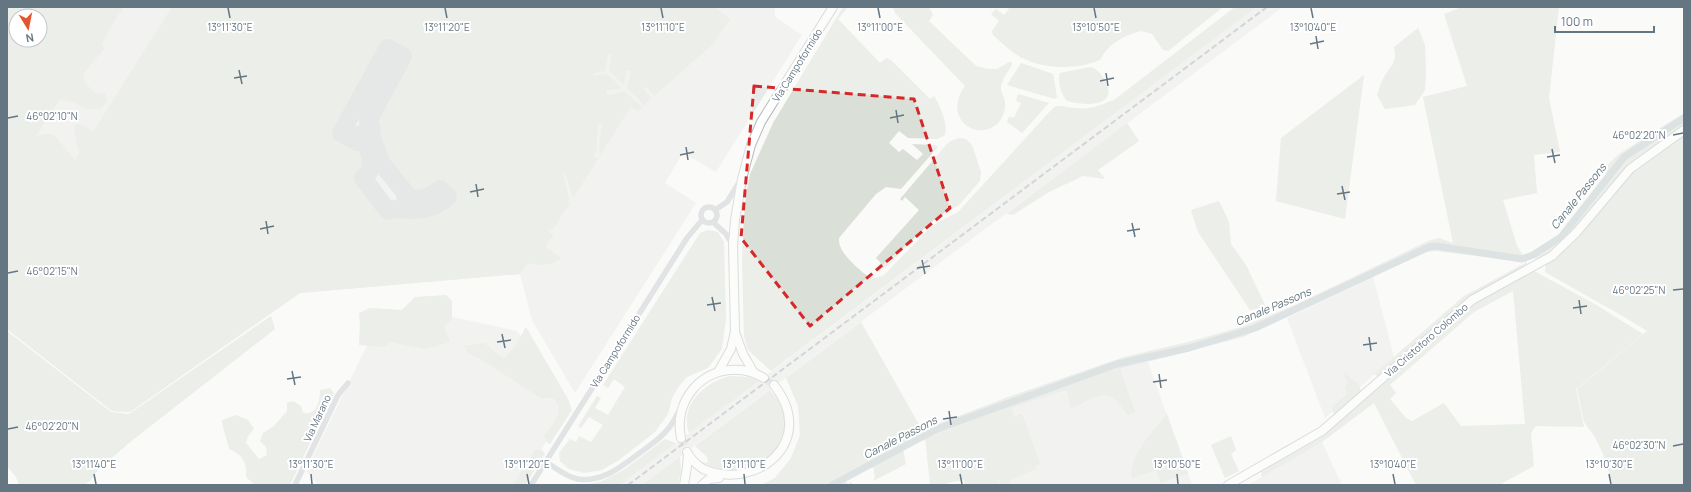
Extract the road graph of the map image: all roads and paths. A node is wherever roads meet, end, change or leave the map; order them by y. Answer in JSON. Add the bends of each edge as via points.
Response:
{"nodes":[{"id":1,"x":833,"y":7,"type":"edge"},
{"id":2,"x":1684,"y":130,"type":"edge"},
{"id":3,"x":742,"y":179,"type":"junction"},
{"id":4,"x":715,"y":210,"type":"junction"},
{"id":5,"x":702,"y":220,"type":"junction"},
{"id":6,"x":713,"y":222,"type":"junction"},
{"id":7,"x":733,"y":245,"type":"junction"},
{"id":8,"x":735,"y":331,"type":"junction"},
{"id":9,"x":718,"y":372,"type":"junction"},
{"id":10,"x":754,"y":373,"type":"junction"},
{"id":11,"x":764,"y":378,"type":"tunnel mouth"},
{"id":12,"x":348,"y":383,"type":"dead end"},
{"id":13,"x":774,"y":385,"type":"tunnel mouth"},
{"id":14,"x":683,"y":404,"type":"junction"},
{"id":15,"x":681,"y":438,"type":"tunnel mouth"},
{"id":16,"x":546,"y":462,"type":"junction"},
{"id":17,"x":722,"y":478,"type":"junction"},
{"id":18,"x":295,"y":485,"type":"edge"},
{"id":19,"x":531,"y":485,"type":"edge"},
{"id":20,"x":684,"y":485,"type":"edge"},
{"id":21,"x":702,"y":485,"type":"edge"},
{"id":22,"x":1228,"y":485,"type":"edge"}],
"edges":[{"from":1,"to":3,"type":"main road","name":"Via Campoformido","via":[[761,122],[751,145]]},
{"from":2,"to":22,"type":"main road","name":"Via Cristoforo Colombo","via":[[1630,169],[1576,233],[1552,256],[1468,303],[1322,431]]},
{"from":3,"to":4,"type":"street","via":[[728,202]]},
{"from":3,"to":7,"type":"main road","name":"Via Campoformido"},
{"from":4,"to":5,"type":"street","name":"Via Campoformido","via":[[709,207],[704,209],[701,214]]},
{"from":4,"to":6,"type":"street","via":[[716,218]]},
{"from":5,"to":6,"type":"street"},
{"from":5,"to":16,"type":"street","name":"Via Campoformido","via":[[687,238]]},
{"from":6,"to":7,"type":"street"},
{"from":7,"to":8,"type":"main road","name":"Via Campoformido"},
{"from":8,"to":9,"type":"main road","via":[[731,349]]},
{"from":8,"to":10,"type":"main road","via":[[743,354]]},
{"from":9,"to":10,"type":"main road","via":[[742,370]]},
{"from":9,"to":14,"type":"main road","via":[[701,381]]},
{"from":10,"to":11,"type":"main road"},
{"from":12,"to":18,"type":"street","name":"Via Marano","via":[[338,394]]},
{"from":13,"to":17,"type":"main road","via":[[786,405],[789,417],[789,434],[783,451],[768,468],[757,475],[746,478]]},
{"from":14,"to":15,"type":"main road","via":[[680,417]]},
{"from":14,"to":16,"type":"street","via":[[672,424],[658,439],[624,465],[606,475],[586,480],[570,477]]},
{"from":16,"to":19,"type":"street","name":"Via Campoformido"},
{"from":17,"to":20,"type":"main road","via":[[710,474],[687,453]]},
{"from":17,"to":21,"type":"main road","via":[[709,479]]}]}
